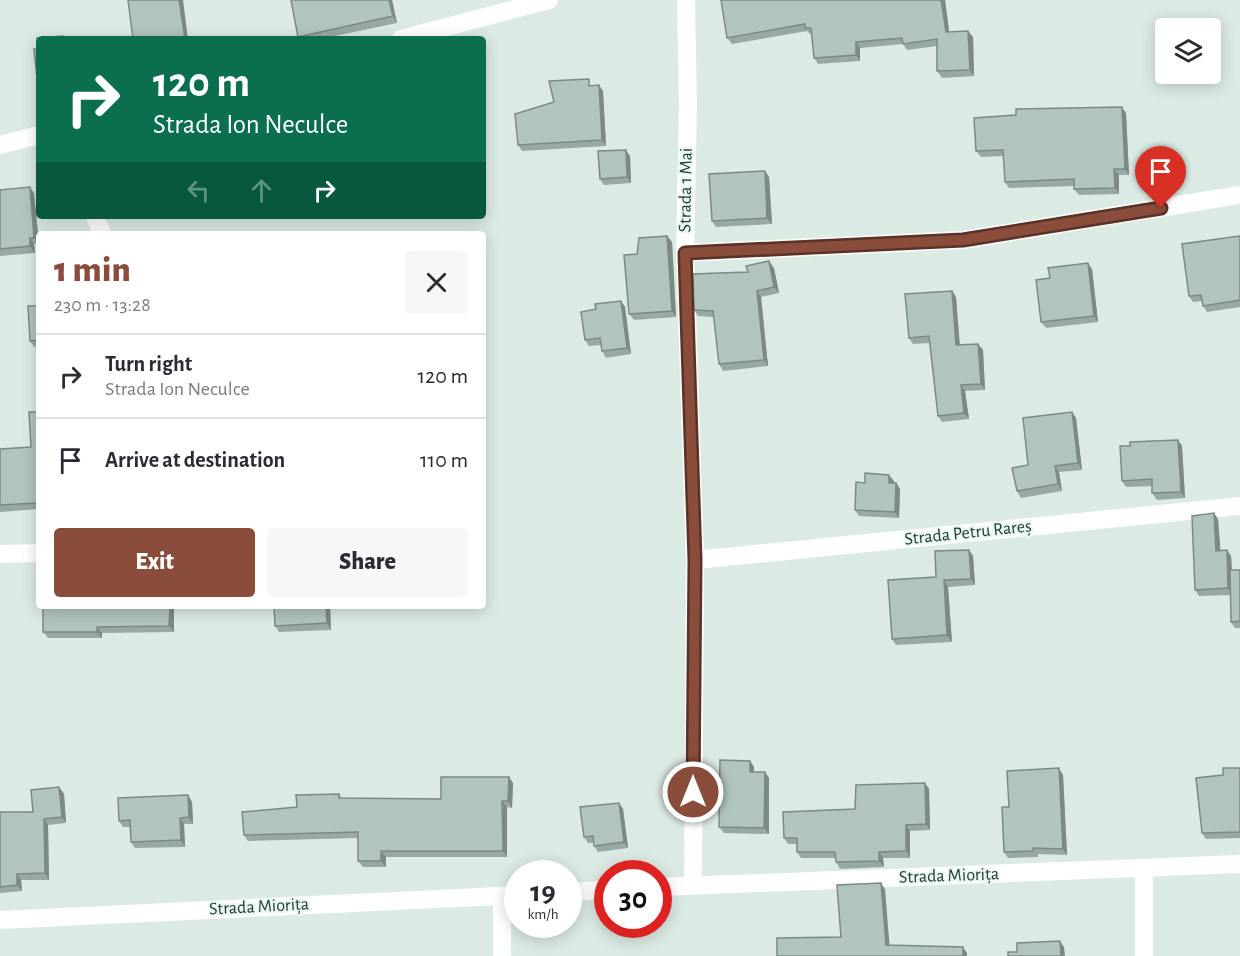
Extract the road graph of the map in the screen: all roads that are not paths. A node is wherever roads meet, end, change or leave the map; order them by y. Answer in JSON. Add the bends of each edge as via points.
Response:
{"nodes":[{"id":1,"x":549,"y":0,"type":"edge"},
{"id":2,"x":686,"y":0,"type":"edge"},
{"id":3,"x":412,"y":36,"type":"edge"},
{"id":4,"x":36,"y":136,"type":"edge"},
{"id":5,"x":0,"y":145,"type":"edge"},
{"id":6,"x":1240,"y":195,"type":"edge"},
{"id":7,"x":685,"y":253,"type":"junction"},
{"id":8,"x":1240,"y":506,"type":"edge"},
{"id":9,"x":36,"y":553,"type":"edge"},
{"id":10,"x":0,"y":554,"type":"edge"},
{"id":11,"x":695,"y":560,"type":"junction"},
{"id":12,"x":1240,"y":864,"type":"edge"},
{"id":13,"x":1144,"y":870,"type":"junction"},
{"id":14,"x":693,"y":885,"type":"junction"},
{"id":15,"x":672,"y":886,"type":"edge"},
{"id":16,"x":504,"y":896,"type":"edge"},
{"id":17,"x":0,"y":920,"type":"edge"},
{"id":18,"x":504,"y":938,"type":"edge"},
{"id":19,"x":502,"y":956,"type":"edge"},
{"id":20,"x":1144,"y":956,"type":"edge"}],
"edges":[{"from":1,"to":3,"type":"street"},
{"from":2,"to":7,"type":"street","name":"Strada 1 Mai"},
{"from":4,"to":5,"type":"street"},
{"from":6,"to":7,"type":"street","via":[[963,240]]},
{"from":7,"to":11,"type":"street","name":"Strada 1 Mai"},
{"from":8,"to":11,"type":"street","name":"Strada Petru Rareș"},
{"from":9,"to":10,"type":"street"},
{"from":11,"to":14,"type":"street","name":"Strada 1 Mai"},
{"from":12,"to":13,"type":"street","name":"Strada Miorița"},
{"from":13,"to":14,"type":"street","name":"Strada Miorița"},
{"from":13,"to":20,"type":"street"},
{"from":14,"to":15,"type":"street","name":"Strada Miorița"},
{"from":16,"to":17,"type":"street","name":"Strada Miorița"},
{"from":18,"to":19,"type":"street"}]}
